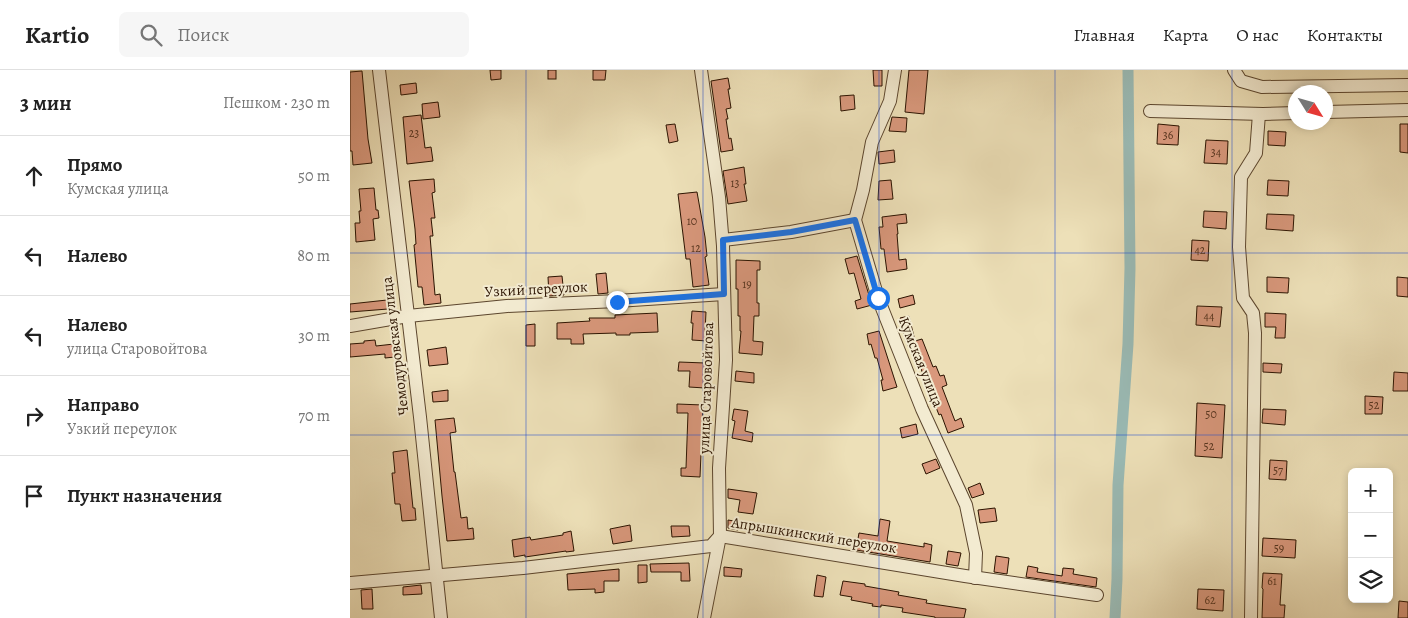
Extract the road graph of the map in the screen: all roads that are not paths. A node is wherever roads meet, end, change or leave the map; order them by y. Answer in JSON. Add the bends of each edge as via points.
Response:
{"nodes":[{"id":1,"x":379,"y":70,"type":"edge"},
{"id":2,"x":702,"y":70,"type":"edge"},
{"id":3,"x":895,"y":70,"type":"edge"},
{"id":4,"x":1234,"y":70,"type":"edge"},
{"id":5,"x":1408,"y":85,"type":"edge"},
{"id":6,"x":1408,"y":110,"type":"edge"},
{"id":7,"x":1150,"y":111,"type":"dead end"},
{"id":8,"x":1333,"y":112,"type":"edge"},
{"id":9,"x":1288,"y":113,"type":"edge"},
{"id":10,"x":1259,"y":114,"type":"junction"},
{"id":11,"x":855,"y":220,"type":"junction"},
{"id":12,"x":723,"y":240,"type":"junction"},
{"id":13,"x":724,"y":294,"type":"junction"},
{"id":14,"x":408,"y":316,"type":"junction"},
{"id":15,"x":350,"y":326,"type":"edge"},
{"id":16,"x":720,"y":536,"type":"junction"},
{"id":17,"x":437,"y":575,"type":"junction"},
{"id":18,"x":974,"y":578,"type":"junction"},
{"id":19,"x":350,"y":583,"type":"edge"},
{"id":20,"x":1097,"y":595,"type":"dead end"},
{"id":21,"x":441,"y":618,"type":"edge"},
{"id":22,"x":704,"y":618,"type":"edge"},
{"id":23,"x":1251,"y":618,"type":"edge"}],
"edges":[{"from":1,"to":14,"type":"street","name":"Чемодуровская улица"},
{"from":2,"to":12,"type":"street","name":"улица Старовойтова"},
{"from":3,"to":11,"type":"street","via":[[890,102],[872,142]]},
{"from":4,"to":5,"type":"street","via":[[1241,80],[1262,87]]},
{"from":6,"to":8,"type":"street"},
{"from":7,"to":10,"type":"street"},
{"from":9,"to":10,"type":"street"},
{"from":10,"to":23,"type":"street","via":[[1256,153],[1241,177],[1239,247],[1243,298],[1253,313],[1255,333]]},
{"from":11,"to":12,"type":"street"},
{"from":11,"to":18,"type":"street","name":"Кумская улица","via":[[882,307],[922,409],[966,505],[976,553]]},
{"from":12,"to":13,"type":"street","name":"улица Старовойтова"},
{"from":13,"to":14,"type":"street","name":"Узкий переулок","via":[[507,306]]},
{"from":13,"to":16,"type":"street","name":"улица Старовойтова","via":[[726,360],[719,468]]},
{"from":14,"to":15,"type":"street","name":"Узкий переулок"},
{"from":14,"to":17,"type":"street","name":"Чемодуровская улица"},
{"from":16,"to":17,"type":"street","name":"Апрышкинский переулок","via":[[711,546]]},
{"from":16,"to":18,"type":"street","name":"Апрышкинский переулок"},
{"from":16,"to":22,"type":"street","name":"улица Старовойтова"},
{"from":17,"to":19,"type":"street","name":"Апрышкинский переулок"},
{"from":17,"to":21,"type":"street","name":"Чемодуровская улица"},
{"from":18,"to":20,"type":"street","name":"Апрышкинский переулок"}]}
